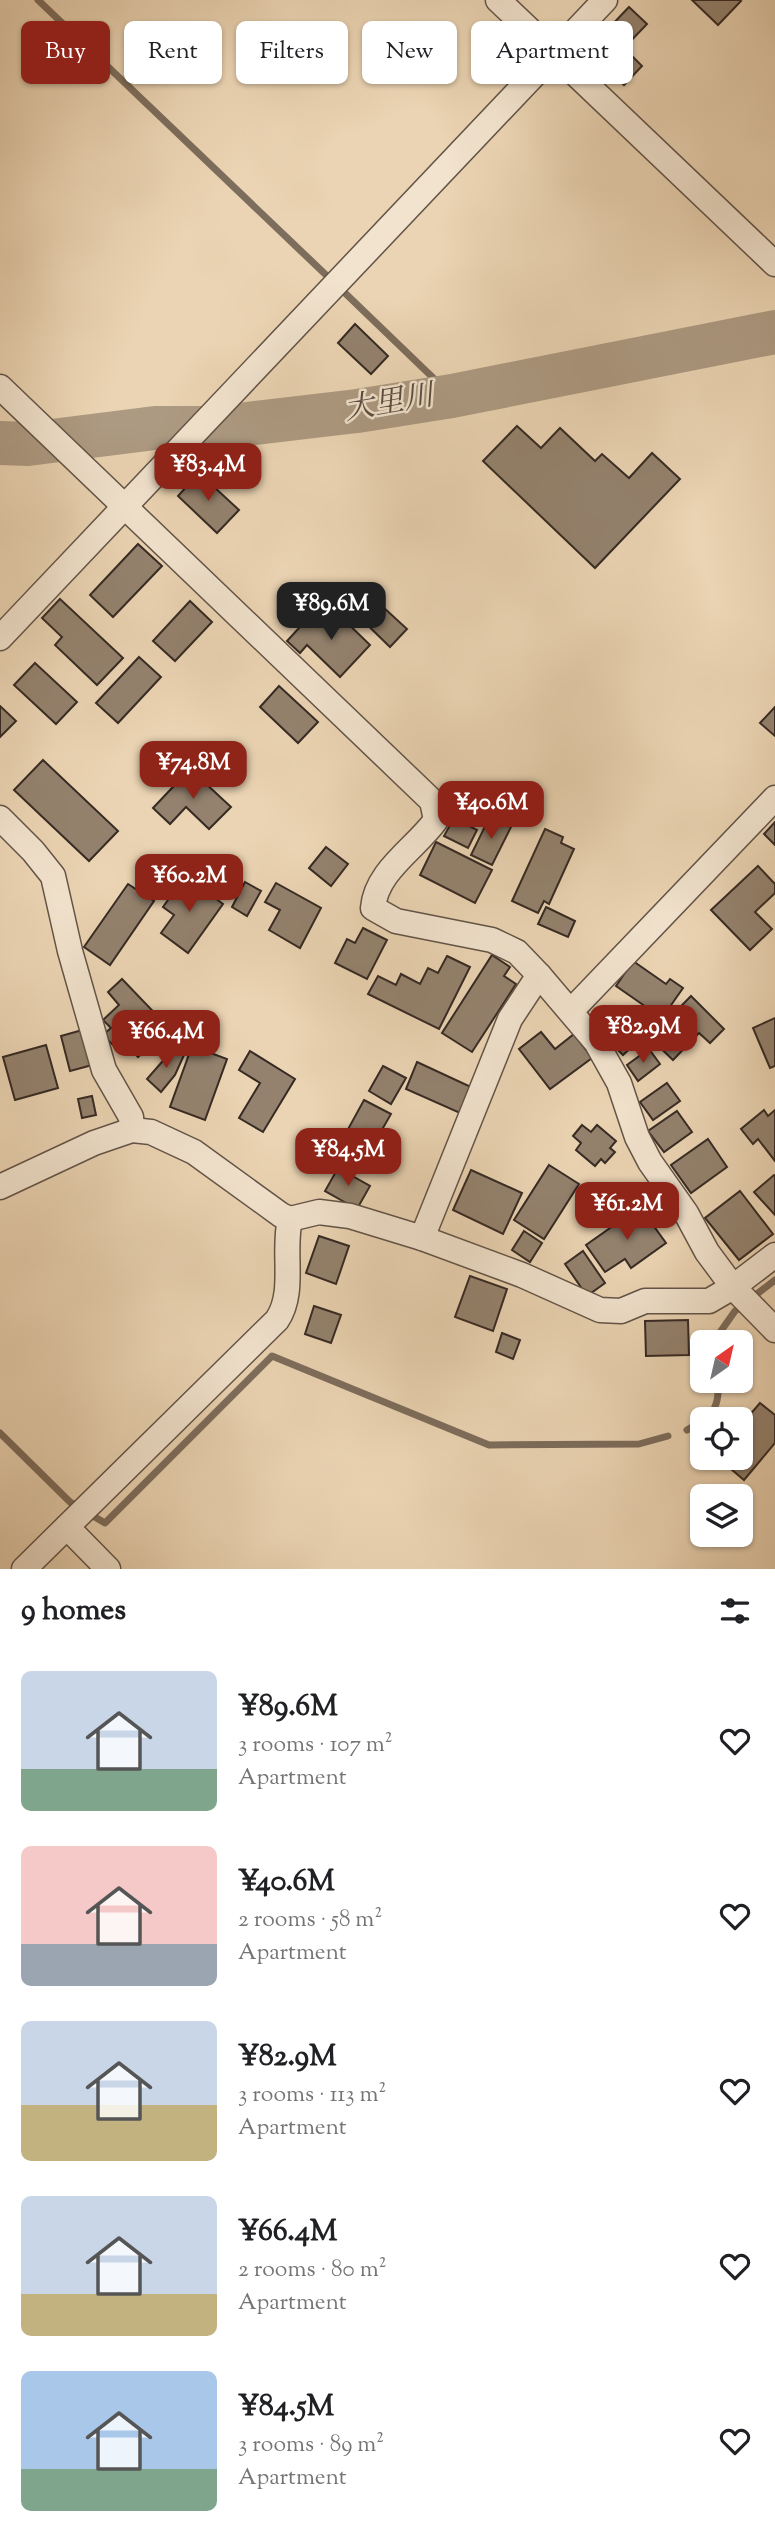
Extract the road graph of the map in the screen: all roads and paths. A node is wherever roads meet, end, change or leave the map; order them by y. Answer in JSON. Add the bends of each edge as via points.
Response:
{"nodes":[{"id":1,"x":498,"y":0,"type":"edge"},
{"id":2,"x":605,"y":0,"type":"edge"},
{"id":3,"x":520,"y":21,"type":"edge"},
{"id":4,"x":585,"y":21,"type":"edge"},
{"id":5,"x":526,"y":84,"type":"edge"},
{"id":6,"x":586,"y":84,"type":"edge"},
{"id":7,"x":775,"y":264,"type":"edge"},
{"id":8,"x":0,"y":387,"type":"edge"},
{"id":9,"x":125,"y":507,"type":"junction"},
{"id":10,"x":0,"y":638,"type":"edge"},
{"id":11,"x":775,"y":798,"type":"edge"},
{"id":12,"x":0,"y":818,"type":"edge"},
{"id":13,"x":539,"y":975,"type":"junction"},
{"id":14,"x":572,"y":1010,"type":"junction"},
{"id":15,"x":132,"y":1130,"type":"junction"},
{"id":16,"x":0,"y":1187,"type":"edge"},
{"id":17,"x":290,"y":1219,"type":"junction"},
{"id":18,"x":422,"y":1238,"type":"junction"},
{"id":19,"x":775,"y":1255,"type":"edge"},
{"id":20,"x":743,"y":1297,"type":"junction"},
{"id":21,"x":775,"y":1330,"type":"edge"},
{"id":22,"x":78,"y":1516,"type":"junction"},
{"id":23,"x":24,"y":1569,"type":"edge"},
{"id":24,"x":108,"y":1569,"type":"edge"}],
"edges":[{"from":1,"to":3,"type":"street"},
{"from":2,"to":4,"type":"street"},
{"from":5,"to":9,"type":"street"},
{"from":6,"to":7,"type":"street"},
{"from":8,"to":9,"type":"street"},
{"from":9,"to":10,"type":"street"},
{"from":9,"to":13,"type":"street","via":[[432,802],[436,820],[381,880],[373,908],[396,921],[492,940],[517,952]]},
{"from":11,"to":14,"type":"street"},
{"from":12,"to":15,"type":"street","via":[[53,876],[104,1069],[131,1117]]},
{"from":13,"to":14,"type":"street"},
{"from":13,"to":18,"type":"street","via":[[510,1019]]},
{"from":14,"to":20,"type":"street","via":[[620,1083],[650,1163],[707,1252]]},
{"from":15,"to":16,"type":"street"},
{"from":15,"to":17,"type":"street","via":[[151,1132],[194,1152]]},
{"from":17,"to":18,"type":"street","via":[[319,1212],[350,1216]]},
{"from":17,"to":22,"type":"street","via":[[286,1307],[277,1320]]},
{"from":18,"to":20,"type":"street","via":[[600,1310],[621,1311],[645,1301]]},
{"from":19,"to":20,"type":"street"},
{"from":20,"to":21,"type":"street"},
{"from":22,"to":23,"type":"street"},
{"from":22,"to":24,"type":"street"}]}
